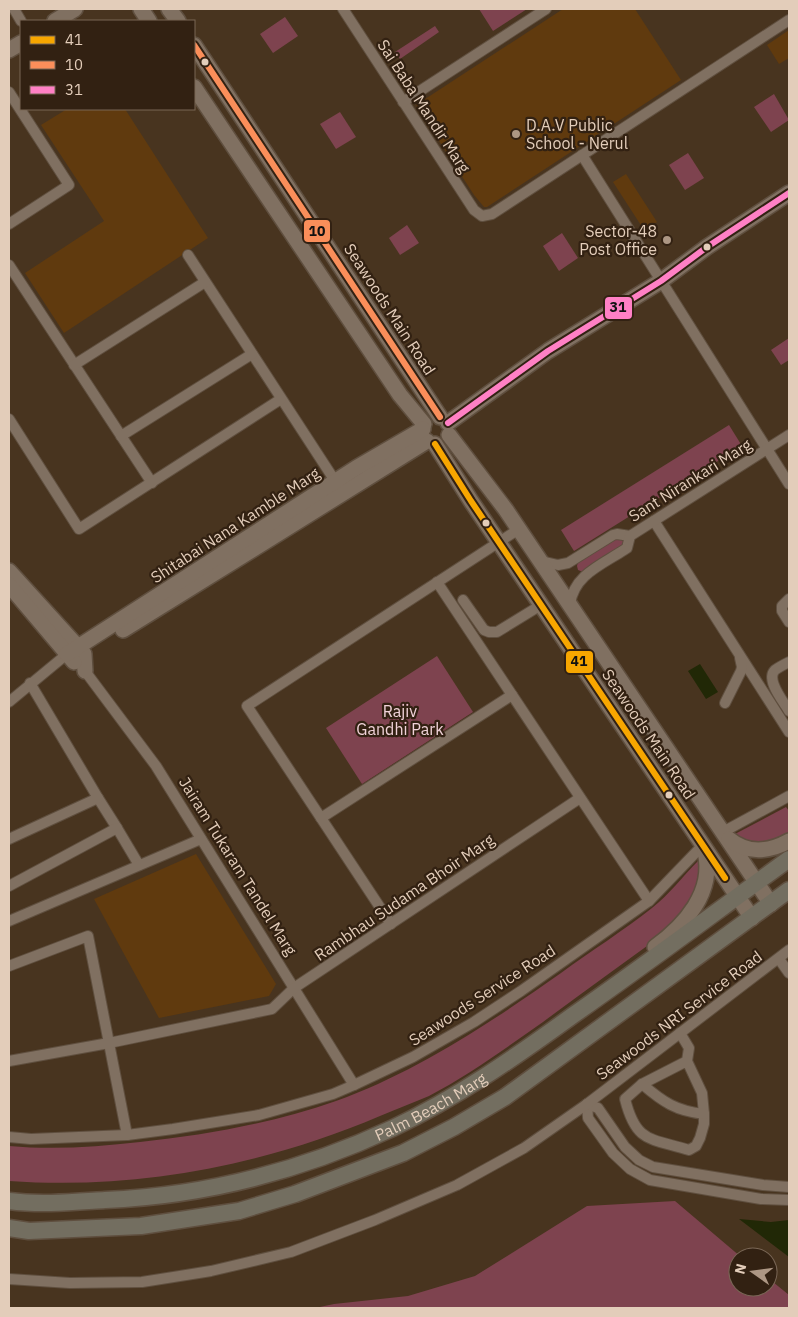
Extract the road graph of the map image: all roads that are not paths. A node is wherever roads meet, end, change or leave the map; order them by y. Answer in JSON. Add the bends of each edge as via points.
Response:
{"nodes":[{"id":1,"x":14,"y":9,"type":"edge"},
{"id":2,"x":75,"y":9,"type":"edge"},
{"id":3,"x":141,"y":9,"type":"edge"},
{"id":4,"x":169,"y":9,"type":"edge"},
{"id":5,"x":343,"y":9,"type":"edge"},
{"id":6,"x":546,"y":9,"type":"edge"},
{"id":7,"x":21,"y":20,"type":"edge"},
{"id":8,"x":57,"y":20,"type":"edge"},
{"id":9,"x":148,"y":20,"type":"edge"},
{"id":10,"x":177,"y":20,"type":"edge"},
{"id":11,"x":789,"y":20,"type":"edge"},
{"id":12,"x":20,"y":44,"type":"edge"},
{"id":13,"x":195,"y":47,"type":"edge"},
{"id":14,"x":9,"y":50,"type":"edge"},
{"id":15,"x":195,"y":88,"type":"edge"},
{"id":16,"x":9,"y":92,"type":"edge"},
{"id":17,"x":403,"y":102,"type":"junction"},
{"id":18,"x":20,"y":109,"type":"edge"},
{"id":19,"x":21,"y":110,"type":"edge"},
{"id":20,"x":582,"y":155,"type":"junction"},
{"id":21,"x":789,"y":193,"type":"edge"},
{"id":22,"x":9,"y":224,"type":"edge"},
{"id":23,"x":188,"y":256,"type":"dead end"},
{"id":24,"x":9,"y":265,"type":"edge"},
{"id":25,"x":660,"y":281,"type":"junction"},
{"id":26,"x":205,"y":282,"type":"junction"},
{"id":27,"x":252,"y":354,"type":"junction"},
{"id":28,"x":74,"y":365,"type":"junction"},
{"id":29,"x":281,"y":398,"type":"junction"},
{"id":30,"x":9,"y":419,"type":"edge"},
{"id":31,"x":446,"y":425,"type":"junction"},
{"id":32,"x":427,"y":434,"type":"junction"},
{"id":33,"x":789,"y":435,"type":"edge"},
{"id":34,"x":121,"y":436,"type":"junction"},
{"id":35,"x":767,"y":449,"type":"junction"},
{"id":36,"x":152,"y":482,"type":"junction"},
{"id":37,"x":789,"y":484,"type":"edge"},
{"id":38,"x":340,"y":488,"type":"junction"},
{"id":39,"x":654,"y":521,"type":"junction"},
{"id":40,"x":519,"y":528,"type":"junction"},
{"id":41,"x":630,"y":536,"type":"junction"},
{"id":42,"x":499,"y":542,"type":"junction"},
{"id":43,"x":541,"y":561,"type":"junction"},
{"id":44,"x":9,"y":571,"type":"edge"},
{"id":45,"x":438,"y":582,"type":"junction"},
{"id":46,"x":9,"y":585,"type":"edge"},
{"id":47,"x":789,"y":599,"type":"edge"},
{"id":48,"x":463,"y":600,"type":"dead end"},
{"id":49,"x":570,"y":604,"type":"junction"},
{"id":50,"x":541,"y":605,"type":"junction"},
{"id":51,"x":789,"y":622,"type":"edge"},
{"id":52,"x":76,"y":654,"type":"junction"},
{"id":53,"x":740,"y":655,"type":"junction"},
{"id":54,"x":789,"y":662,"type":"edge"},
{"id":55,"x":85,"y":670,"type":"joint"},
{"id":56,"x":30,"y":683,"type":"junction"},
{"id":57,"x":512,"y":695,"type":"junction"},
{"id":58,"x":9,"y":702,"type":"edge"},
{"id":59,"x":725,"y":703,"type":"dead end"},
{"id":60,"x":789,"y":711,"type":"edge"},
{"id":61,"x":789,"y":732,"type":"edge"},
{"id":62,"x":789,"y":796,"type":"edge"},
{"id":63,"x":98,"y":798,"type":"junction"},
{"id":64,"x":580,"y":798,"type":"junction"},
{"id":65,"x":321,"y":818,"type":"junction"},
{"id":66,"x":117,"y":828,"type":"junction"},
{"id":67,"x":723,"y":832,"type":"junction"},
{"id":68,"x":9,"y":839,"type":"edge"},
{"id":69,"x":201,"y":839,"type":"junction"},
{"id":70,"x":789,"y":841,"type":"edge"},
{"id":71,"x":703,"y":846,"type":"junction"},
{"id":72,"x":789,"y":859,"type":"edge"},
{"id":73,"x":139,"y":865,"type":"junction"},
{"id":74,"x":757,"y":882,"type":"junction"},
{"id":75,"x":9,"y":886,"type":"edge"},
{"id":76,"x":789,"y":890,"type":"edge"},
{"id":77,"x":737,"y":897,"type":"junction"},
{"id":78,"x":648,"y":901,"type":"junction"},
{"id":79,"x":771,"y":904,"type":"junction"},
{"id":80,"x":752,"y":918,"type":"junction"},
{"id":81,"x":9,"y":921,"type":"edge"},
{"id":82,"x":391,"y":924,"type":"junction"},
{"id":83,"x":789,"y":950,"type":"edge"},
{"id":84,"x":778,"y":958,"type":"junction"},
{"id":85,"x":9,"y":966,"type":"edge"},
{"id":86,"x":789,"y":973,"type":"edge"},
{"id":87,"x":294,"y":988,"type":"junction"},
{"id":88,"x":598,"y":998,"type":"junction"},
{"id":89,"x":680,"y":1033,"type":"junction"},
{"id":90,"x":109,"y":1043,"type":"junction"},
{"id":91,"x":687,"y":1060,"type":"junction"},
{"id":92,"x":9,"y":1062,"type":"edge"},
{"id":93,"x":624,"y":1076,"type":"junction"},
{"id":94,"x":615,"y":1083,"type":"junction"},
{"id":95,"x":354,"y":1085,"type":"junction"},
{"id":96,"x":638,"y":1087,"type":"junction"},
{"id":97,"x":625,"y":1099,"type":"junction"},
{"id":98,"x":587,"y":1104,"type":"junction"},
{"id":99,"x":704,"y":1114,"type":"junction"},
{"id":100,"x":127,"y":1135,"type":"junction"},
{"id":101,"x":9,"y":1137,"type":"edge"},
{"id":102,"x":789,"y":1187,"type":"edge"},
{"id":103,"x":789,"y":1200,"type":"edge"},
{"id":104,"x":9,"y":1201,"type":"edge"},
{"id":105,"x":9,"y":1228,"type":"edge"},
{"id":106,"x":9,"y":1279,"type":"edge"}],
"edges":[{"from":1,"to":7,"type":"street"},
{"from":2,"to":8,"type":"main road"},
{"from":3,"to":9,"type":"main road"},
{"from":4,"to":10,"type":"main road"},
{"from":5,"to":17,"type":"street","name":"Sai Baba Mandir Marg"},
{"from":6,"to":17,"type":"street"},
{"from":11,"to":20,"type":"street"},
{"from":12,"to":14,"type":"main road"},
{"from":13,"to":31,"type":"main road","name":"Seawoods Main Road"},
{"from":15,"to":32,"type":"main road","name":"Seawoods Main Road"},
{"from":16,"to":18,"type":"street"},
{"from":17,"to":20,"type":"street","name":"Sai Baba Mandir Marg","via":[[474,210],[482,216],[492,214]]},
{"from":19,"to":22,"type":"street","via":[[69,185]]},
{"from":20,"to":25,"type":"street"},
{"from":21,"to":25,"type":"main road"},
{"from":23,"to":26,"type":"street"},
{"from":24,"to":28,"type":"street"},
{"from":25,"to":31,"type":"main road","via":[[548,351]]},
{"from":25,"to":35,"type":"street"},
{"from":26,"to":27,"type":"street"},
{"from":26,"to":28,"type":"street"},
{"from":27,"to":29,"type":"street"},
{"from":27,"to":34,"type":"street"},
{"from":28,"to":34,"type":"street"},
{"from":29,"to":36,"type":"street"},
{"from":29,"to":38,"type":"street"},
{"from":30,"to":36,"type":"street","via":[[79,529]]},
{"from":31,"to":32,"type":"main road","via":[[431,418]]},
{"from":31,"to":32,"type":"main road","via":[[444,442]]},
{"from":31,"to":40,"type":"main road","name":"Seawoods Main Road"},
{"from":32,"to":38,"type":"main road","name":"Shitabai Nana Kamble Marg"},
{"from":32,"to":42,"type":"main road","name":"Seawoods Main Road"},
{"from":33,"to":35,"type":"street","name":"Sant Nirankari Marg"},
{"from":34,"to":36,"type":"street"},
{"from":35,"to":37,"type":"street"},
{"from":35,"to":39,"type":"street","name":"Sant Nirankari Marg"},
{"from":38,"to":52,"type":"main road","name":"Shitabai Nana Kamble Marg"},
{"from":39,"to":41,"type":"street","name":"Sant Nirankari Marg"},
{"from":39,"to":53,"type":"street"},
{"from":40,"to":42,"type":"street"},
{"from":40,"to":43,"type":"main road","name":"Seawoods Main Road"},
{"from":41,"to":43,"type":"street","name":"Sant Nirankari Marg","via":[[614,535],[568,563],[558,565]]},
{"from":41,"to":49,"type":"street","name":"Sant Nirankari Marg","via":[[624,550],[579,580]]},
{"from":42,"to":45,"type":"street"},
{"from":42,"to":50,"type":"main road","name":"Seawoods Main Road"},
{"from":43,"to":49,"type":"main road","name":"Seawoods Main Road"},
{"from":44,"to":52,"type":"main road"},
{"from":45,"to":57,"type":"street"},
{"from":45,"to":65,"type":"street","via":[[247,706]]},
{"from":46,"to":52,"type":"main road"},
{"from":47,"to":51,"type":"street","via":[[782,606]]},
{"from":48,"to":50,"type":"street","via":[[484,630],[489,632],[497,632]]},
{"from":49,"to":67,"type":"main road","name":"Seawoods Main Road"},
{"from":50,"to":71,"type":"main road","name":"Seawoods Main Road"},
{"from":52,"to":55,"type":"main road","name":"Jairam Tukaram Tandel Marg"},
{"from":52,"to":56,"type":"street"},
{"from":53,"to":59,"type":"street","via":[[741,672]]},
{"from":53,"to":61,"type":"street"},
{"from":54,"to":60,"type":"street","via":[[771,676]]},
{"from":55,"to":69,"type":"street","name":"Jairam Tukaram Tandel Marg","via":[[156,766]]},
{"from":56,"to":58,"type":"street"},
{"from":56,"to":63,"type":"street"},
{"from":57,"to":64,"type":"street"},
{"from":57,"to":65,"type":"street"},
{"from":62,"to":67,"type":"street"},
{"from":63,"to":66,"type":"street"},
{"from":63,"to":68,"type":"street"},
{"from":64,"to":78,"type":"street"},
{"from":64,"to":82,"type":"street","name":"Rambhau Sudama Bhoir Marg"},
{"from":65,"to":82,"type":"street"},
{"from":66,"to":73,"type":"street"},
{"from":66,"to":75,"type":"street"},
{"from":67,"to":70,"type":"main road","via":[[739,846],[754,850]]},
{"from":67,"to":74,"type":"main road","name":"Seawoods Main Road"},
{"from":69,"to":73,"type":"street"},
{"from":69,"to":87,"type":"street","name":"Jairam Tukaram Tandel Marg"},
{"from":71,"to":77,"type":"main road","name":"Seawoods Main Road"},
{"from":71,"to":78,"type":"street","name":"Seawoods Service Road"},
{"from":71,"to":88,"type":"main road","via":[[707,874],[693,910],[668,938],[620,973]]},
{"from":72,"to":74,"type":"main road","name":"Palm Beach Marg"},
{"from":73,"to":81,"type":"street"},
{"from":74,"to":77,"type":"main road","name":"Palm Beach Marg"},
{"from":74,"to":79,"type":"main road","name":"Seawoods Main Road"},
{"from":76,"to":79,"type":"main road","name":"Palm Beach Marg"},
{"from":77,"to":80,"type":"main road","name":"Seawoods Main Road"},
{"from":77,"to":88,"type":"main road","name":"Palm Beach Marg"},
{"from":78,"to":95,"type":"street","name":"Seawoods Service Road","via":[[474,1022],[413,1057]]},
{"from":79,"to":80,"type":"main road","name":"Palm Beach Marg"},
{"from":80,"to":105,"type":"main road","name":"Palm Beach Marg","via":[[505,1097],[403,1153],[295,1194],[239,1211],[141,1226],[28,1231]]},
{"from":82,"to":87,"type":"street","name":"Rambhau Sudama Bhoir Marg"},
{"from":83,"to":84,"type":"street","name":"Seawoods NRI Service Road"},
{"from":84,"to":86,"type":"street"},
{"from":84,"to":89,"type":"street","name":"Seawoods NRI Service Road"},
{"from":85,"to":90,"type":"street","via":[[88,936]]},
{"from":87,"to":90,"type":"street","name":"Rambhau Sudama Bhoir Marg","via":[[272,1009]]},
{"from":87,"to":95,"type":"street","name":"Jairam Tukaram Tandel Marg"},
{"from":88,"to":104,"type":"main road","name":"Palm Beach Marg","via":[[491,1074],[441,1103],[392,1128],[287,1169],[233,1184],[138,1199],[30,1204]]},
{"from":89,"to":91,"type":"street","via":[[689,1048]]},
{"from":89,"to":93,"type":"street","name":"Seawoods NRI Service Road"},
{"from":90,"to":92,"type":"street","name":"Rambhau Sudama Bhoir Marg"},
{"from":90,"to":100,"type":"street"},
{"from":91,"to":96,"type":"street"},
{"from":91,"to":99,"type":"street","via":[[702,1094]]},
{"from":93,"to":94,"type":"street","name":"Seawoods NRI Service Road"},
{"from":93,"to":96,"type":"street"},
{"from":94,"to":97,"type":"street"},
{"from":94,"to":98,"type":"street","name":"Seawoods NRI Service Road"},
{"from":95,"to":100,"type":"street","name":"Seawoods Service Road","via":[[259,1115]]},
{"from":96,"to":97,"type":"street"},
{"from":96,"to":99,"type":"street","via":[[677,1109]]},
{"from":97,"to":99,"type":"street","via":[[636,1128],[644,1136],[689,1150],[700,1138]]},
{"from":98,"to":102,"type":"street","via":[[598,1108],[625,1147],[652,1167]]},
{"from":98,"to":103,"type":"street","via":[[588,1118],[613,1153],[630,1170],[650,1180]]},
{"from":98,"to":106,"type":"street","name":"Seawoods NRI Service Road","via":[[524,1148],[456,1185],[291,1252],[211,1271],[142,1282],[70,1283]]},
{"from":100,"to":101,"type":"street","name":"Seawoods Service Road"}]}
